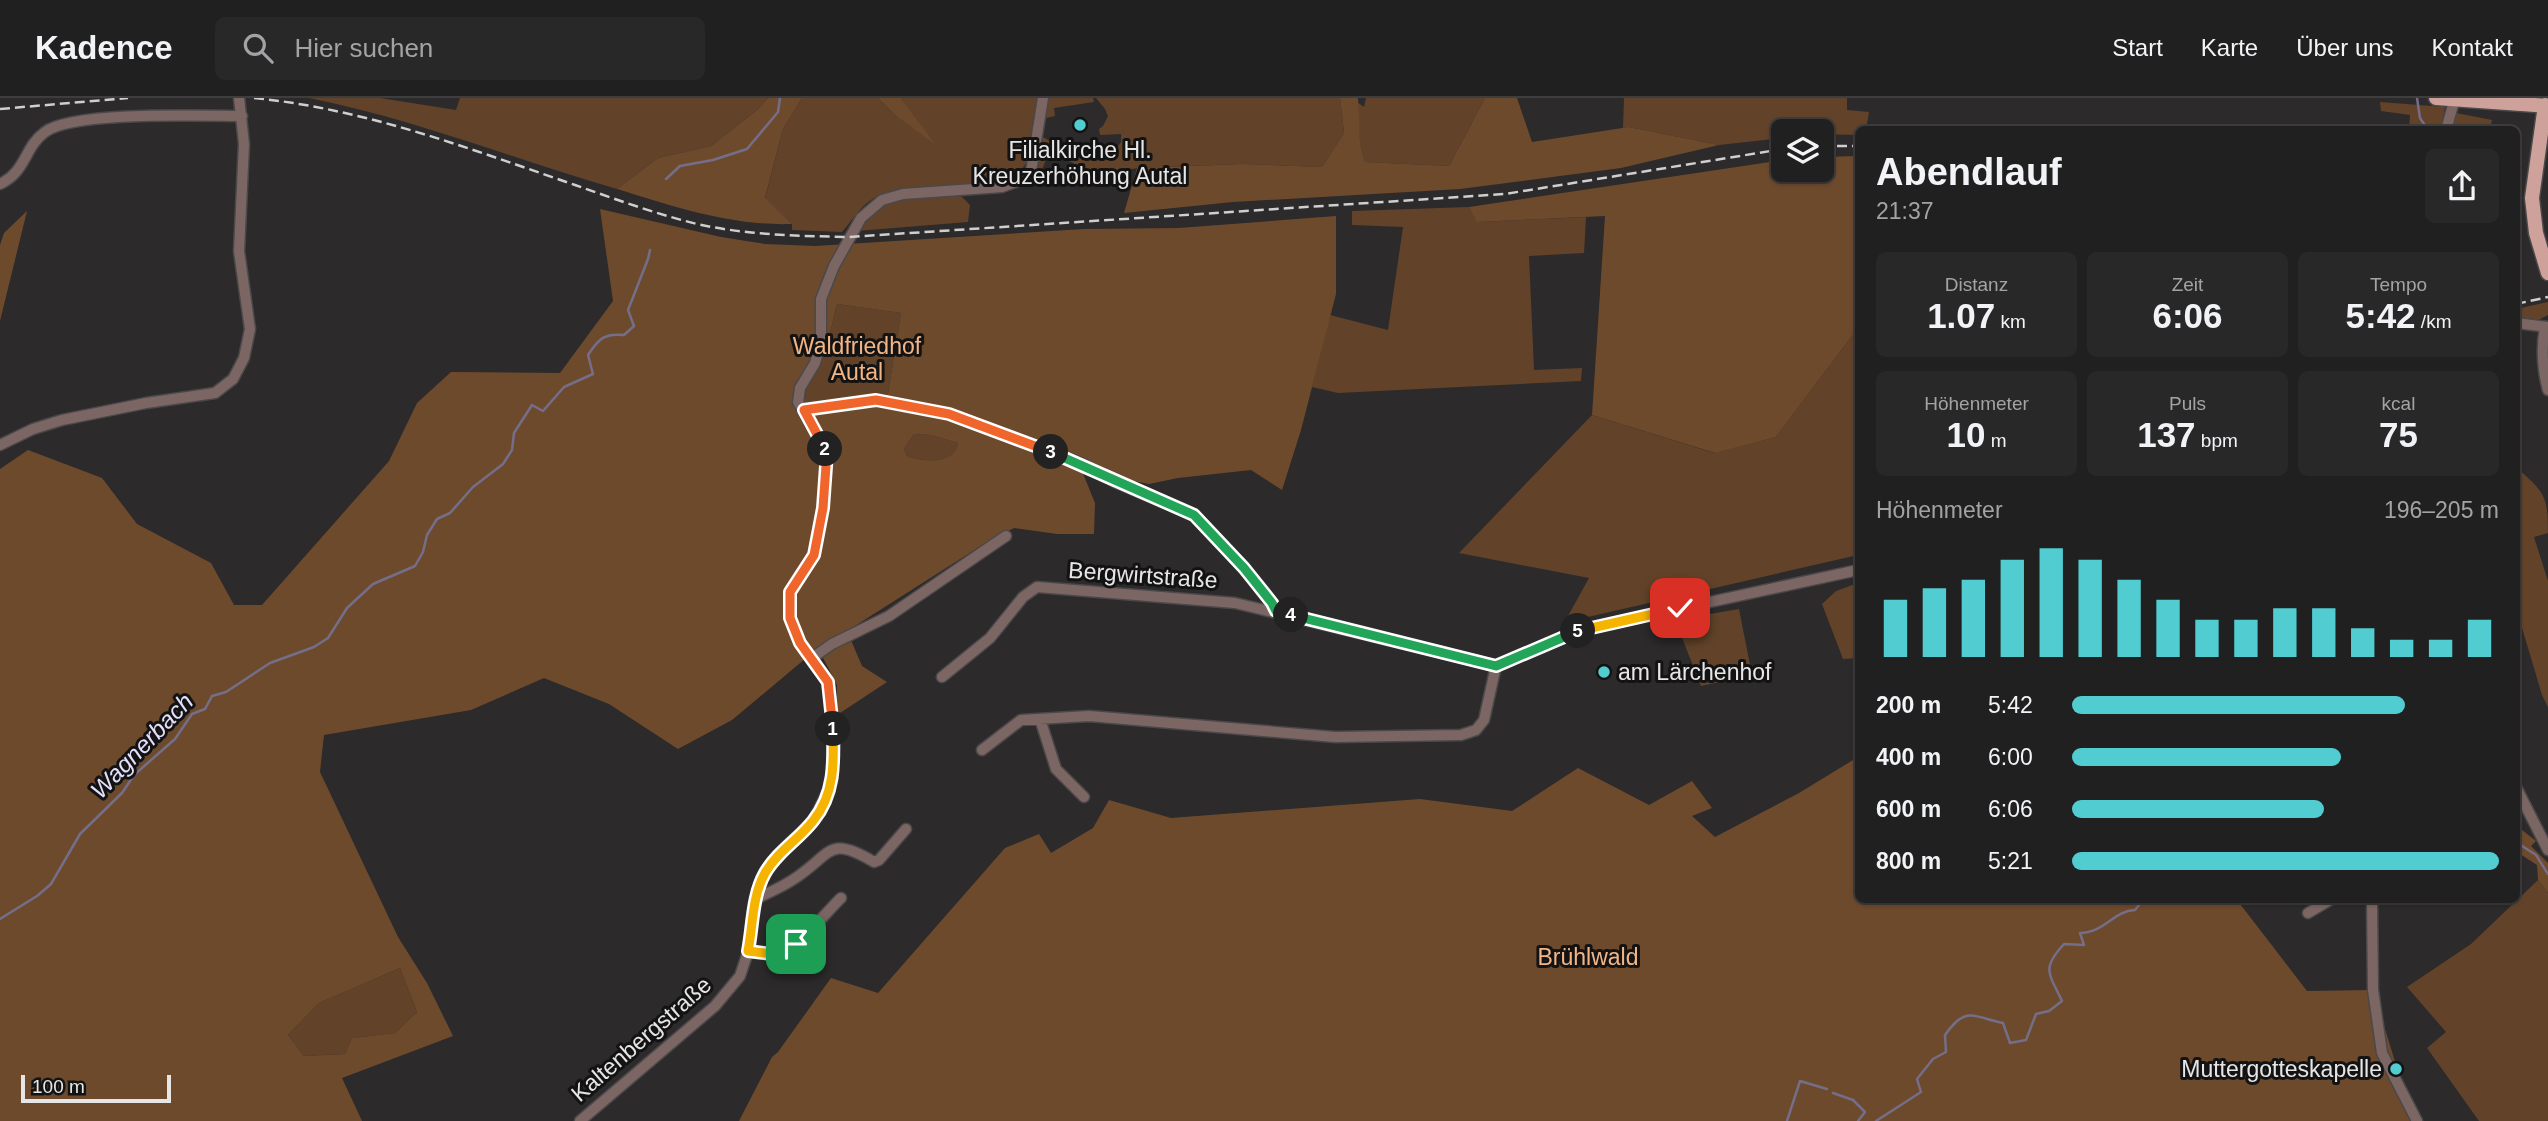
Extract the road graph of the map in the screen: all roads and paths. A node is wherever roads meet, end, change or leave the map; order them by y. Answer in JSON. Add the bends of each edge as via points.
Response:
{"nodes":[{"id":1,"x":239,"y":98,"type":"edge"},
{"id":2,"x":1043,"y":98,"type":"edge"},
{"id":3,"x":2437,"y":98,"type":"edge"},
{"id":4,"x":2455,"y":99,"type":"edge"},
{"id":5,"x":2547,"y":106,"type":"edge"},
{"id":6,"x":242,"y":116,"type":"junction"},
{"id":7,"x":2447,"y":126,"type":"edge"},
{"id":8,"x":0,"y":184,"type":"edge"},
{"id":9,"x":2548,"y":273,"type":"edge"},
{"id":10,"x":2520,"y":324,"type":"edge"},
{"id":11,"x":2547,"y":327,"type":"edge"},
{"id":12,"x":2548,"y":390,"type":"edge"},
{"id":13,"x":804,"y":410,"type":"junction"},
{"id":14,"x":0,"y":445,"type":"edge"},
{"id":15,"x":1006,"y":536,"type":"dead end"},
{"id":16,"x":1855,"y":571,"type":"edge"},
{"id":17,"x":1276,"y":611,"type":"junction"},
{"id":18,"x":812,"y":658,"type":"junction"},
{"id":19,"x":1496,"y":666,"type":"junction"},
{"id":20,"x":943,"y":677,"type":"dead end"},
{"id":21,"x":1040,"y":719,"type":"junction"},
{"id":22,"x":982,"y":750,"type":"dead end"},
{"id":23,"x":2520,"y":795,"type":"edge"},
{"id":24,"x":1084,"y":797,"type":"dead end"},
{"id":25,"x":906,"y":830,"type":"dead end"},
{"id":26,"x":2548,"y":849,"type":"edge"},
{"id":27,"x":757,"y":898,"type":"junction"},
{"id":28,"x":841,"y":898,"type":"dead end"},
{"id":29,"x":2325,"y":903,"type":"edge"},
{"id":30,"x":2372,"y":903,"type":"edge"},
{"id":31,"x":2308,"y":913,"type":"dead end"},
{"id":32,"x":748,"y":951,"type":"junction"},
{"id":33,"x":580,"y":1121,"type":"edge"},
{"id":34,"x":2417,"y":1121,"type":"edge"}],
"edges":[{"from":1,"to":6,"type":"street"},
{"from":2,"to":13,"type":"street","via":[[1031,172],[1021,180],[1002,187],[903,194],[882,200],[861,218],[821,299],[821,341],[800,388],[798,402]]},
{"from":3,"to":4,"type":"main road"},
{"from":4,"to":5,"type":"main road"},
{"from":4,"to":7,"type":"street"},
{"from":5,"to":9,"type":"main road","via":[[2532,198]]},
{"from":6,"to":8,"type":"street","via":[[125,117],[58,125],[43,133],[17,173]]},
{"from":6,"to":14,"type":"street","via":[[239,251],[250,329],[233,379],[215,393],[62,420]]},
{"from":10,"to":11,"type":"street"},
{"from":11,"to":12,"type":"street","via":[[2541,346]]},
{"from":13,"to":17,"type":"street","via":[[876,400],[949,414],[1076,461],[1194,515],[1244,568]]},
{"from":13,"to":18,"type":"street","name":"Kaltenbergstraße","via":[[827,452],[814,555],[790,592],[790,618]]},
{"from":15,"to":18,"type":"street","via":[[889,616]]},
{"from":16,"to":19,"type":"street","via":[[1580,630]]},
{"from":17,"to":19,"type":"street","name":"Bergwirtstraße"},
{"from":17,"to":20,"type":"street","name":"Bergwirtstraße","via":[[1235,603],[1037,587],[1023,597],[990,638]]},
{"from":18,"to":27,"type":"street","name":"Kaltenbergstraße","via":[[828,682],[832,782],[814,820],[770,865]]},
{"from":19,"to":21,"type":"street","via":[[1484,720],[1476,730],[1461,735],[1335,737],[1089,716]]},
{"from":21,"to":22,"type":"street","via":[[1021,720]]},
{"from":21,"to":24,"type":"street","via":[[1056,769]]},
{"from":23,"to":26,"type":"street"},
{"from":25,"to":27,"type":"street","via":[[879,860],[874,862],[844,848],[831,849],[799,876]]},
{"from":27,"to":32,"type":"street","name":"Kaltenbergstraße"},
{"from":28,"to":32,"type":"street","via":[[796,944],[772,954]]},
{"from":29,"to":31,"type":"street"},
{"from":30,"to":34,"type":"street","via":[[2373,990],[2382,1053]]},
{"from":32,"to":33,"type":"street","name":"Kaltenbergstraße","via":[[740,976],[715,1006]]}]}
